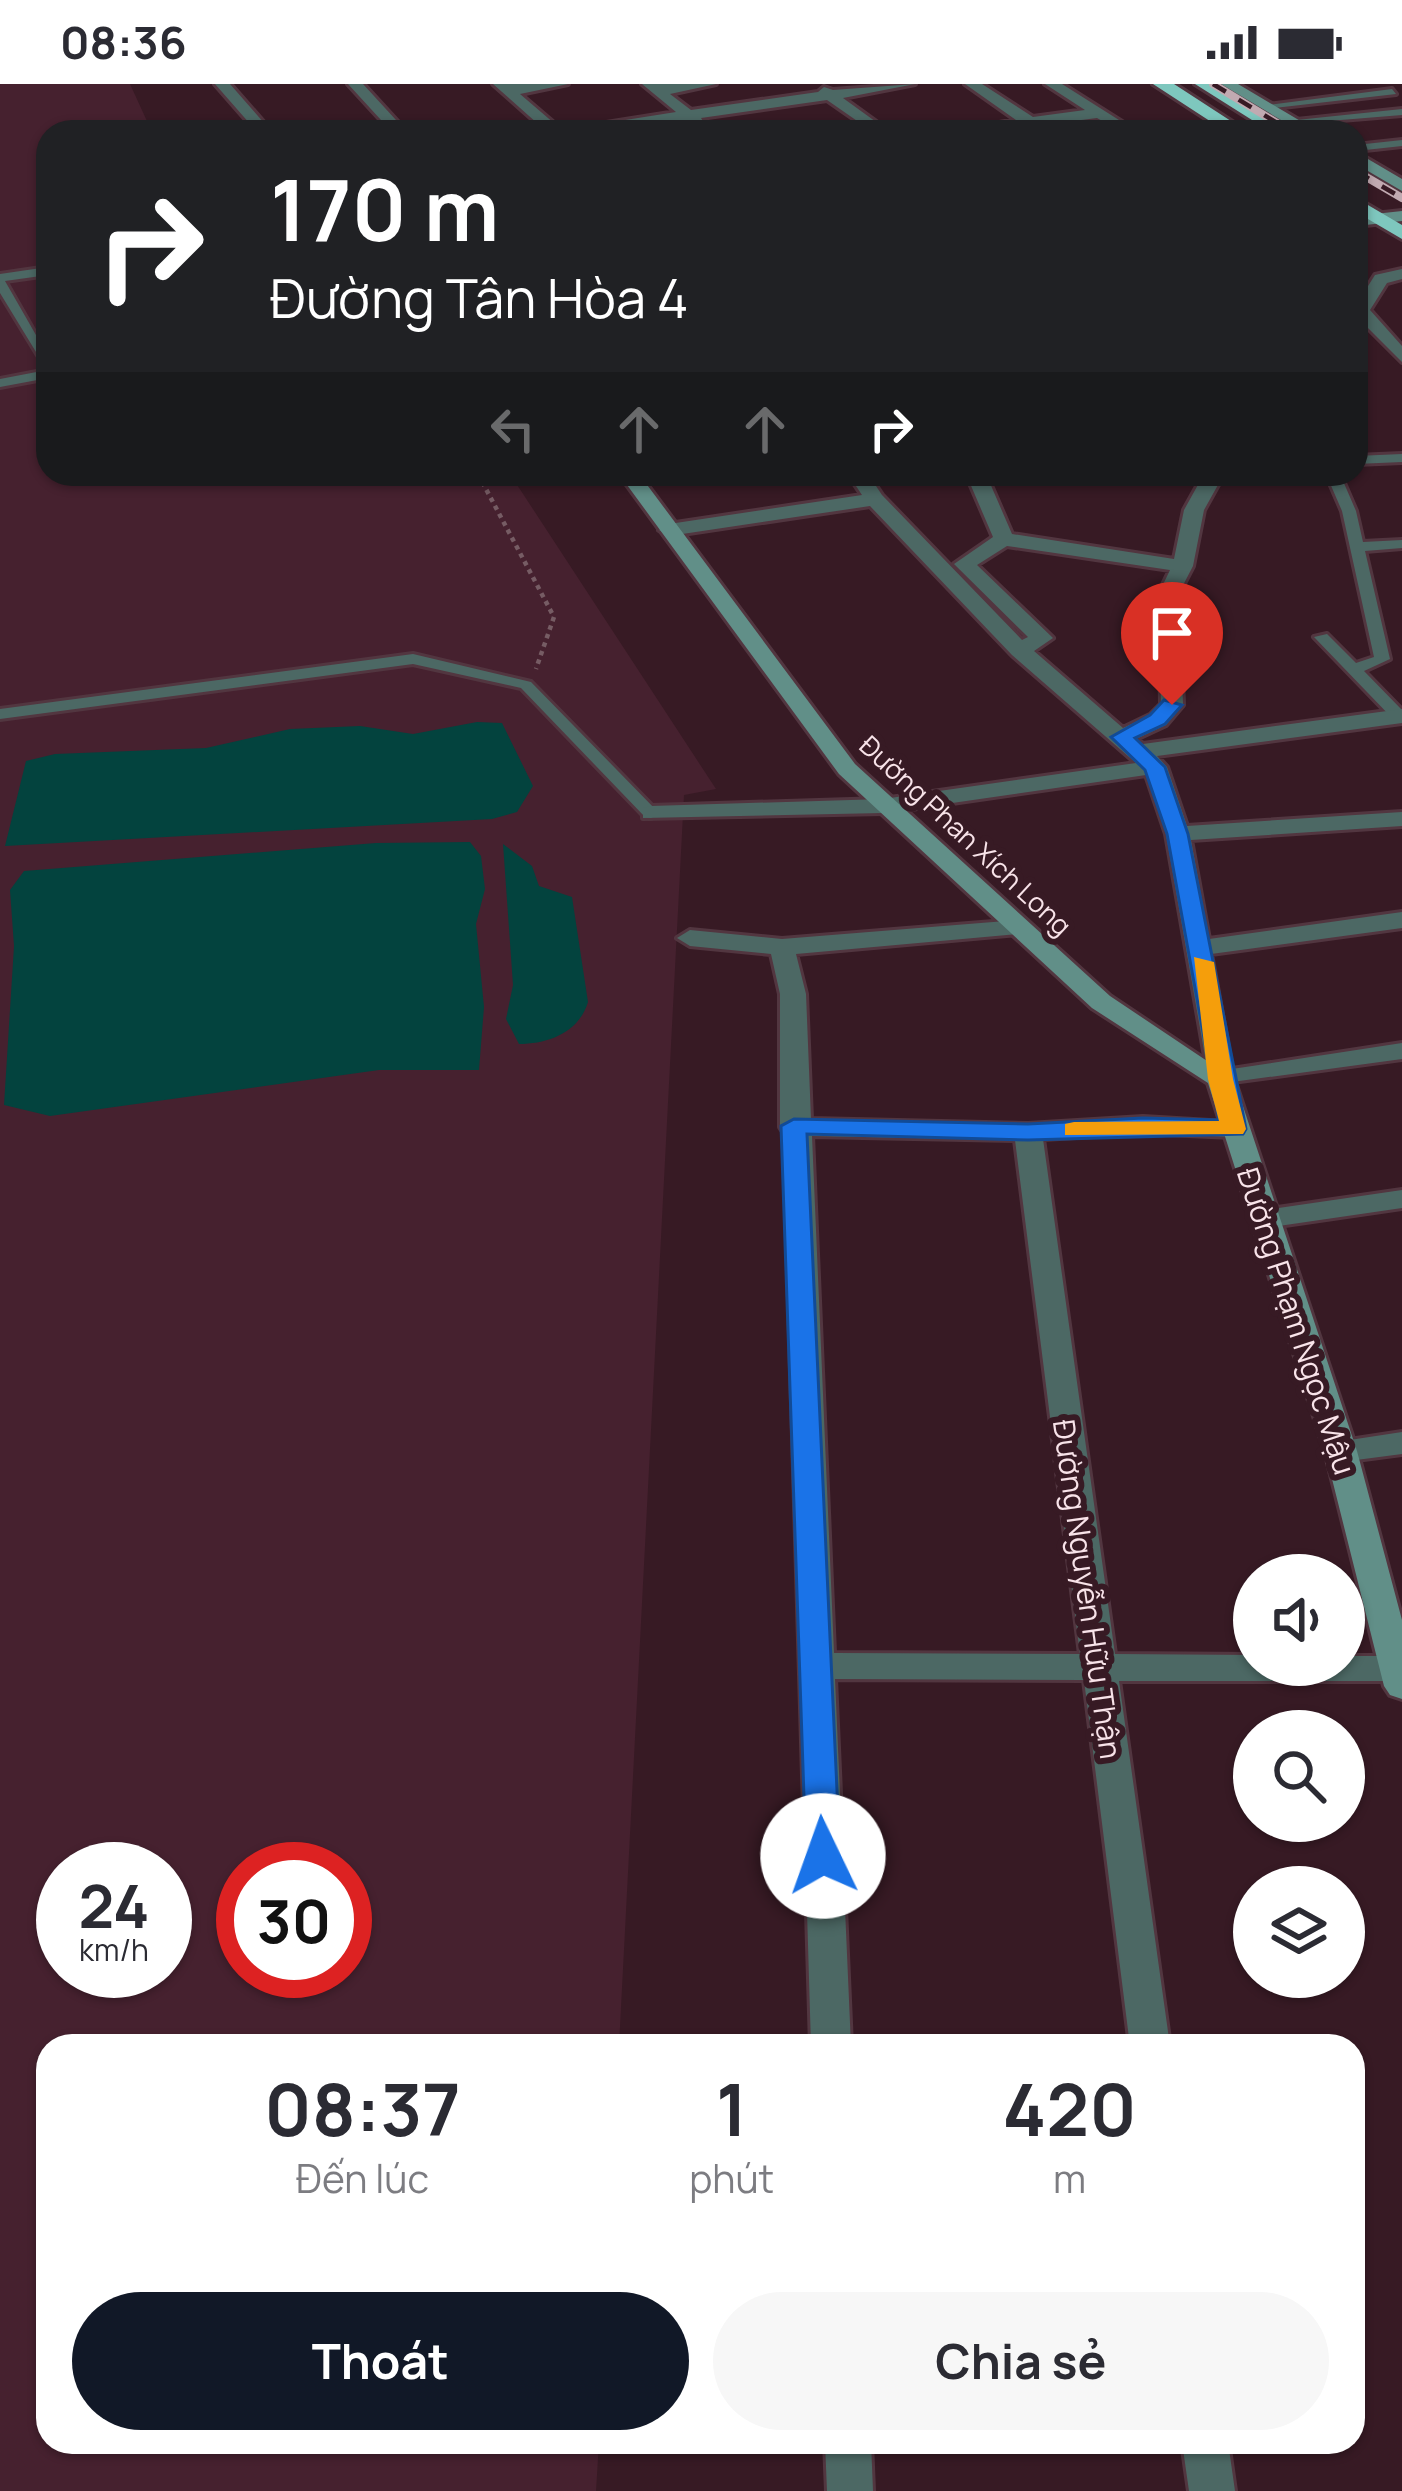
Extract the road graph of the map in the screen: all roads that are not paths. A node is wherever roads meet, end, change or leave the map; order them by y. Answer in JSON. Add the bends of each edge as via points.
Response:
{"nodes":[{"id":1,"x":222,"y":84,"type":"edge"},
{"id":2,"x":356,"y":84,"type":"edge"},
{"id":3,"x":561,"y":84,"type":"edge"},
{"id":4,"x":709,"y":84,"type":"edge"},
{"id":5,"x":813,"y":84,"type":"edge"},
{"id":6,"x":908,"y":84,"type":"edge"},
{"id":7,"x":972,"y":84,"type":"edge"},
{"id":8,"x":1052,"y":84,"type":"edge"},
{"id":9,"x":1162,"y":84,"type":"edge"},
{"id":10,"x":1204,"y":84,"type":"edge"},
{"id":11,"x":1228,"y":84,"type":"edge"},
{"id":12,"x":886,"y":86,"type":"edge"},
{"id":13,"x":654,"y":87,"type":"edge"},
{"id":14,"x":506,"y":88,"type":"edge"},
{"id":15,"x":1392,"y":92,"type":"dead end"},
{"id":16,"x":830,"y":94,"type":"junction"},
{"id":17,"x":1264,"y":106,"type":"junction"},
{"id":18,"x":1402,"y":112,"type":"edge"},
{"id":19,"x":1099,"y":113,"type":"junction"},
{"id":20,"x":690,"y":117,"type":"junction"},
{"id":21,"x":254,"y":120,"type":"edge"},
{"id":22,"x":389,"y":120,"type":"edge"},
{"id":23,"x":542,"y":120,"type":"edge"},
{"id":24,"x":666,"y":120,"type":"edge"},
{"id":25,"x":694,"y":120,"type":"edge"},
{"id":26,"x":866,"y":120,"type":"edge"},
{"id":27,"x":1028,"y":120,"type":"edge"},
{"id":28,"x":1069,"y":120,"type":"edge"},
{"id":29,"x":1111,"y":120,"type":"edge"},
{"id":30,"x":1220,"y":120,"type":"edge"},
{"id":31,"x":1274,"y":120,"type":"edge"},
{"id":32,"x":1280,"y":120,"type":"edge"},
{"id":33,"x":1341,"y":120,"type":"edge"},
{"id":34,"x":1368,"y":165,"type":"edge"},
{"id":35,"x":1368,"y":183,"type":"edge"},
{"id":36,"x":1402,"y":186,"type":"edge"},
{"id":37,"x":1402,"y":203,"type":"edge"},
{"id":38,"x":1368,"y":211,"type":"edge"},
{"id":39,"x":1402,"y":216,"type":"edge"},
{"id":40,"x":1380,"y":218,"type":"junction"},
{"id":41,"x":1368,"y":220,"type":"edge"},
{"id":42,"x":1402,"y":232,"type":"edge"},
{"id":43,"x":36,"y":273,"type":"edge"},
{"id":44,"x":1402,"y":274,"type":"edge"},
{"id":45,"x":0,"y":280,"type":"edge"},
{"id":46,"x":1368,"y":299,"type":"edge"},
{"id":47,"x":1368,"y":318,"type":"edge"},
{"id":48,"x":36,"y":348,"type":"edge"},
{"id":49,"x":1402,"y":357,"type":"edge"},
{"id":50,"x":36,"y":373,"type":"edge"},
{"id":51,"x":0,"y":383,"type":"edge"},
{"id":52,"x":1402,"y":458,"type":"edge"},
{"id":53,"x":1368,"y":459,"type":"edge"},
{"id":54,"x":637,"y":486,"type":"edge"},
{"id":55,"x":866,"y":486,"type":"edge"},
{"id":56,"x":981,"y":486,"type":"edge"},
{"id":57,"x":1207,"y":486,"type":"edge"},
{"id":58,"x":1337,"y":486,"type":"edge"},
{"id":59,"x":875,"y":499,"type":"junction"},
{"id":60,"x":669,"y":530,"type":"junction"},
{"id":61,"x":1004,"y":539,"type":"junction"},
{"id":62,"x":1402,"y":544,"type":"edge"},
{"id":63,"x":1356,"y":547,"type":"junction"},
{"id":64,"x":1183,"y":566,"type":"junction"},
{"id":65,"x":1322,"y":637,"type":"dead end"},
{"id":66,"x":1020,"y":650,"type":"junction"},
{"id":67,"x":1354,"y":669,"type":"junction"},
{"id":68,"x":0,"y":714,"type":"edge"},
{"id":69,"x":1400,"y":716,"type":"edge"},
{"id":70,"x":1138,"y":752,"type":"junction"},
{"id":71,"x":884,"y":806,"type":"junction"},
{"id":72,"x":651,"y":813,"type":"joint"},
{"id":73,"x":1402,"y":819,"type":"edge"},
{"id":74,"x":1178,"y":834,"type":"junction"},
{"id":75,"x":1402,"y":920,"type":"edge"},
{"id":76,"x":1019,"y":928,"type":"junction"},
{"id":77,"x":690,"y":938,"type":"dead end"},
{"id":78,"x":782,"y":946,"type":"junction"},
{"id":79,"x":1201,"y":948,"type":"junction"},
{"id":80,"x":1402,"y":1051,"type":"edge"},
{"id":81,"x":1220,"y":1079,"type":"junction"},
{"id":82,"x":794,"y":1126,"type":"junction"},
{"id":83,"x":1234,"y":1129,"type":"junction"},
{"id":84,"x":1028,"y":1132,"type":"junction"},
{"id":85,"x":1402,"y":1199,"type":"edge"},
{"id":86,"x":1264,"y":1219,"type":"junction"},
{"id":87,"x":1402,"y":1443,"type":"edge"},
{"id":88,"x":1341,"y":1451,"type":"junction"},
{"id":89,"x":1097,"y":1664,"type":"junction"},
{"id":90,"x":814,"y":1666,"type":"junction"},
{"id":91,"x":1400,"y":1677,"type":"edge"},
{"id":92,"x":830,"y":2034,"type":"edge"},
{"id":93,"x":1148,"y":2034,"type":"edge"},
{"id":94,"x":848,"y":2454,"type":"edge"},
{"id":95,"x":1207,"y":2454,"type":"edge"},
{"id":96,"x":850,"y":2491,"type":"edge"},
{"id":97,"x":1212,"y":2491,"type":"edge"}],
"edges":[{"from":1,"to":21,"type":"street"},
{"from":2,"to":22,"type":"street"},
{"from":3,"to":14,"type":"street"},
{"from":4,"to":13,"type":"street"},
{"from":5,"to":16,"type":"street"},
{"from":6,"to":12,"type":"street"},
{"from":7,"to":27,"type":"street"},
{"from":8,"to":19,"type":"street"},
{"from":9,"to":30,"type":"highway"},
{"from":10,"to":31,"type":"highway"},
{"from":11,"to":17,"type":"street"},
{"from":12,"to":16,"type":"street"},
{"from":13,"to":20,"type":"street"},
{"from":14,"to":23,"type":"street"},
{"from":15,"to":17,"type":"lane"},
{"from":16,"to":20,"type":"street"},
{"from":16,"to":26,"type":"street"},
{"from":17,"to":32,"type":"street"},
{"from":18,"to":33,"type":"lane"},
{"from":19,"to":28,"type":"street"},
{"from":19,"to":29,"type":"street"},
{"from":20,"to":24,"type":"street"},
{"from":20,"to":25,"type":"street"},
{"from":34,"to":36,"type":"street"},
{"from":35,"to":37,"type":"highway"},
{"from":38,"to":40,"type":"highway"},
{"from":39,"to":40,"type":"street"},
{"from":40,"to":41,"type":"street"},
{"from":40,"to":42,"type":"highway"},
{"from":43,"to":45,"type":"lane"},
{"from":44,"to":46,"type":"street","via":[[1381,279]]},
{"from":45,"to":48,"type":"lane"},
{"from":47,"to":49,"type":"street"},
{"from":50,"to":51,"type":"lane"},
{"from":52,"to":53,"type":"lane"},
{"from":54,"to":60,"type":"street","name":"Đường Phan Xích Long"},
{"from":55,"to":59,"type":"street"},
{"from":56,"to":61,"type":"street"},
{"from":57,"to":64,"type":"street"},
{"from":58,"to":63,"type":"lane"},
{"from":59,"to":60,"type":"street"},
{"from":59,"to":66,"type":"street"},
{"from":60,"to":71,"type":"street","name":"Đường Phan Xích Long","via":[[847,769]]},
{"from":61,"to":64,"type":"street"},
{"from":61,"to":66,"type":"street","via":[[964,564],[1042,638]]},
{"from":62,"to":63,"type":"lane"},
{"from":63,"to":67,"type":"lane","via":[[1382,659]]},
{"from":64,"to":70,"type":"street","via":[[1169,593],[1172,705]]},
{"from":65,"to":67,"type":"lane"},
{"from":66,"to":70,"type":"street"},
{"from":67,"to":69,"type":"lane"},
{"from":68,"to":72,"type":"lane","via":[[413,659],[526,686]]},
{"from":69,"to":70,"type":"street"},
{"from":70,"to":71,"type":"street"},
{"from":70,"to":74,"type":"street","name":"Đường Phạm Ngọc Mậu"},
{"from":71,"to":72,"type":"street"},
{"from":71,"to":76,"type":"street","name":"Đường Phan Xích Long"},
{"from":73,"to":74,"type":"street"},
{"from":74,"to":79,"type":"street","name":"Đường Phạm Ngọc Mậu"},
{"from":75,"to":79,"type":"street"},
{"from":76,"to":78,"type":"street"},
{"from":76,"to":81,"type":"street","name":"Đường Phan Xích Long","via":[[1101,1002]]},
{"from":77,"to":78,"type":"street"},
{"from":78,"to":82,"type":"street","via":[[793,994]]},
{"from":79,"to":81,"type":"street","name":"Đường Phạm Ngọc Mậu"},
{"from":80,"to":81,"type":"street"},
{"from":81,"to":83,"type":"street","name":"Đường Phạm Ngọc Mậu"},
{"from":82,"to":84,"type":"street"},
{"from":82,"to":90,"type":"street"},
{"from":83,"to":84,"type":"street"},
{"from":83,"to":86,"type":"street","name":"Đường Phạm Ngọc Mậu"},
{"from":84,"to":89,"type":"street","name":"Đường Nguyễn Hữu Thận"},
{"from":85,"to":86,"type":"street"},
{"from":86,"to":88,"type":"street","name":"Đường Phạm Ngọc Mậu"},
{"from":87,"to":88,"type":"street"},
{"from":88,"to":91,"type":"street","name":"Đường Phạm Ngọc Mậu"},
{"from":89,"to":90,"type":"street"},
{"from":89,"to":91,"type":"street"},
{"from":89,"to":93,"type":"street","name":"Đường Nguyễn Hữu Thận"},
{"from":90,"to":92,"type":"street"},
{"from":94,"to":96,"type":"street"},
{"from":95,"to":97,"type":"street"}]}
